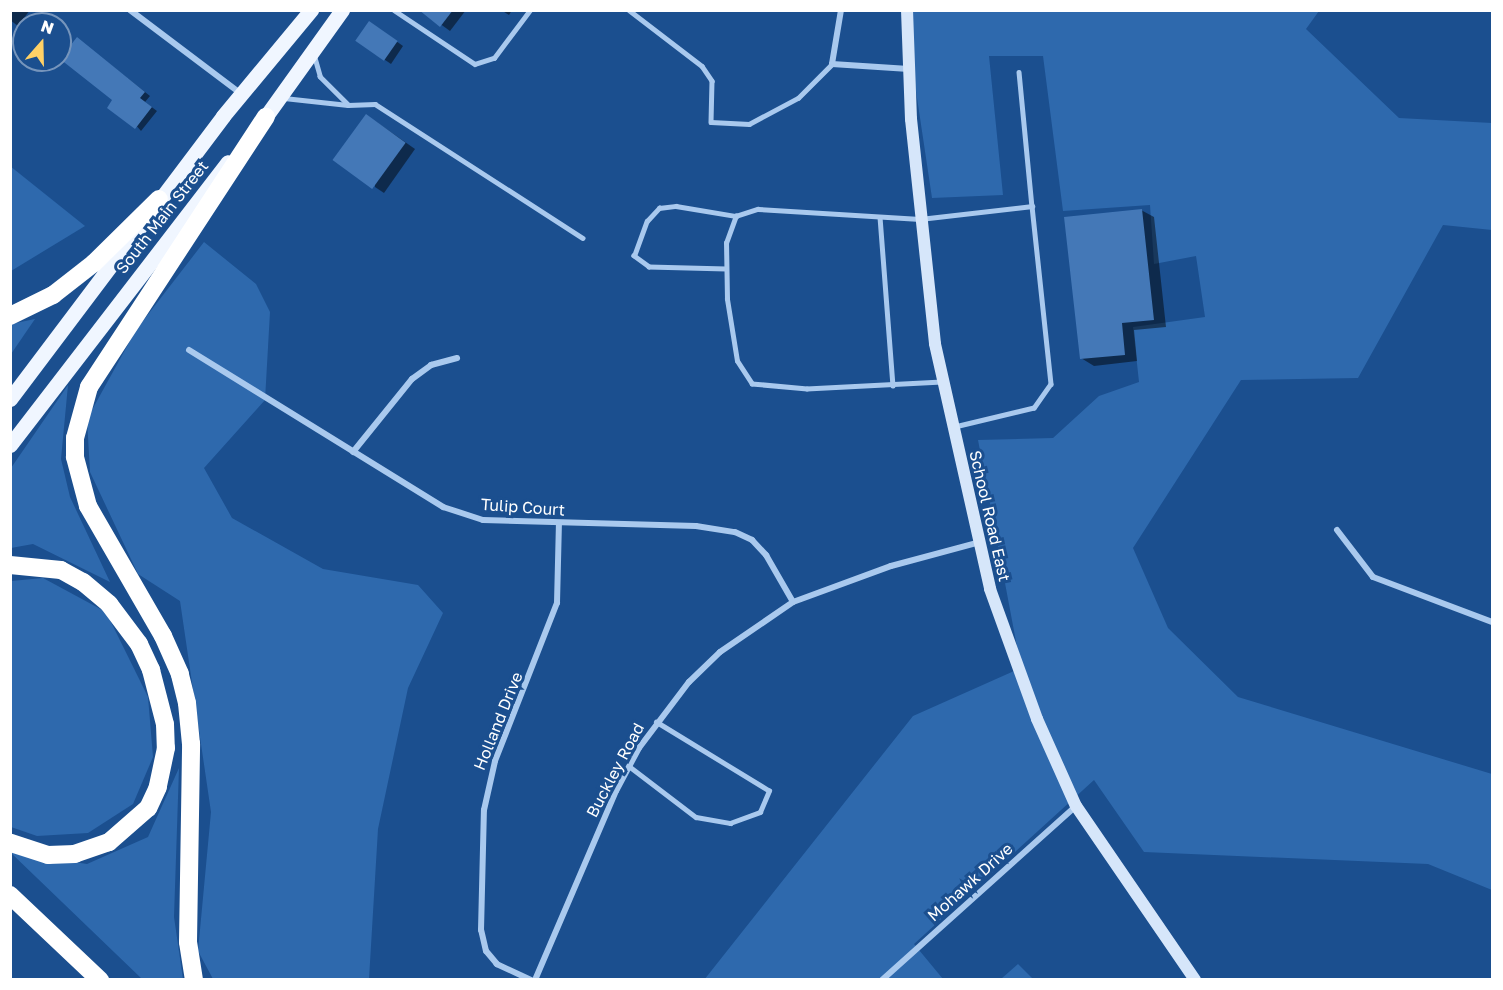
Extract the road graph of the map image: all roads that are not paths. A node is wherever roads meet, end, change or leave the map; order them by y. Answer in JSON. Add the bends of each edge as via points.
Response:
{"nodes":[{"id":1,"x":130,"y":10,"type":"edge"},
{"id":2,"x":311,"y":10,"type":"edge"},
{"id":3,"x":342,"y":10,"type":"edge"},
{"id":4,"x":394,"y":10,"type":"edge"},
{"id":5,"x":530,"y":10,"type":"edge"},
{"id":6,"x":629,"y":10,"type":"edge"},
{"id":7,"x":841,"y":10,"type":"edge"},
{"id":8,"x":907,"y":10,"type":"edge"},
{"id":9,"x":313,"y":52,"type":"junction"},
{"id":10,"x":832,"y":64,"type":"junction"},
{"id":11,"x":909,"y":69,"type":"junction"},
{"id":12,"x":1019,"y":72,"type":"dead end"},
{"id":13,"x":241,"y":94,"type":"junction"},
{"id":14,"x":281,"y":98,"type":"junction"},
{"id":15,"x":348,"y":105,"type":"junction"},
{"id":16,"x":266,"y":117,"type":"junction"},
{"id":17,"x":159,"y":199,"type":"junction"},
{"id":18,"x":1032,"y":206,"type":"junction"},
{"id":19,"x":736,"y":216,"type":"junction"},
{"id":20,"x":880,"y":217,"type":"junction"},
{"id":21,"x":920,"y":219,"type":"junction"},
{"id":22,"x":583,"y":238,"type":"dead end"},
{"id":23,"x":726,"y":269,"type":"junction"},
{"id":24,"x":10,"y":316,"type":"edge"},
{"id":25,"x":189,"y":350,"type":"dead end"},
{"id":26,"x":457,"y":358,"type":"dead end"},
{"id":27,"x":942,"y":382,"type":"junction"},
{"id":28,"x":893,"y":385,"type":"junction"},
{"id":29,"x":10,"y":399,"type":"edge"},
{"id":30,"x":952,"y":428,"type":"junction"},
{"id":31,"x":10,"y":445,"type":"edge"},
{"id":32,"x":353,"y":452,"type":"junction"},
{"id":33,"x":559,"y":523,"type":"junction"},
{"id":34,"x":1337,"y":530,"type":"dead end"},
{"id":35,"x":977,"y":543,"type":"junction"},
{"id":36,"x":10,"y":565,"type":"edge"},
{"id":37,"x":793,"y":602,"type":"junction"},
{"id":38,"x":1492,"y":621,"type":"edge"},
{"id":39,"x":656,"y":722,"type":"junction"},
{"id":40,"x":629,"y":766,"type":"junction"},
{"id":41,"x":1076,"y":806,"type":"junction"},
{"id":42,"x":10,"y":843,"type":"edge"},
{"id":43,"x":10,"y":894,"type":"edge"},
{"id":44,"x":100,"y":980,"type":"edge"},
{"id":45,"x":194,"y":980,"type":"edge"},
{"id":46,"x":533,"y":980,"type":"edge"},
{"id":47,"x":882,"y":980,"type":"edge"},
{"id":48,"x":1195,"y":980,"type":"edge"}],
"edges":[{"from":1,"to":13,"type":"street"},
{"from":2,"to":13,"type":"main road","name":"South Main Street"},
{"from":3,"to":9,"type":"main road","name":"South Main Street"},
{"from":4,"to":5,"type":"lane","via":[[475,64],[494,58]]},
{"from":6,"to":10,"type":"lane","via":[[702,66],[712,81],[711,122],[749,124],[798,98]]},
{"from":7,"to":10,"type":"street"},
{"from":8,"to":11,"type":"street","name":"School Road East"},
{"from":9,"to":14,"type":"main road","name":"South Main Street"},
{"from":9,"to":15,"type":"lane","via":[[320,77]]},
{"from":10,"to":11,"type":"street"},
{"from":11,"to":21,"type":"street","name":"School Road East"},
{"from":12,"to":18,"type":"lane"},
{"from":13,"to":17,"type":"main road","name":"South Main Street"},
{"from":14,"to":15,"type":"lane"},
{"from":14,"to":16,"type":"main road","name":"South Main Street"},
{"from":15,"to":22,"type":"lane","via":[[375,104]]},
{"from":16,"to":31,"type":"main road","name":"South Main Street","via":[[186,212]]},
{"from":16,"to":45,"type":"highway","via":[[89,387],[75,438],[78,477],[88,506],[164,636],[187,702],[191,744],[188,942]]},
{"from":17,"to":24,"type":"highway","via":[[53,296]]},
{"from":17,"to":29,"type":"main road","name":"South Main Street"},
{"from":18,"to":21,"type":"lane"},
{"from":18,"to":30,"type":"lane","via":[[1051,384],[1034,408]]},
{"from":19,"to":20,"type":"lane","via":[[758,209]]},
{"from":19,"to":23,"type":"lane","via":[[726,243]]},
{"from":19,"to":23,"type":"lane","via":[[676,206],[659,208],[647,221],[634,256],[649,267]]},
{"from":20,"to":21,"type":"lane"},
{"from":20,"to":28,"type":"lane"},
{"from":21,"to":27,"type":"street","name":"School Road East"},
{"from":23,"to":28,"type":"lane","via":[[737,361],[752,384],[774,389]]},
{"from":25,"to":32,"type":"street","name":"Tulip Court"},
{"from":26,"to":32,"type":"street","via":[[431,365],[412,379]]},
{"from":27,"to":28,"type":"lane"},
{"from":27,"to":30,"type":"street","name":"School Road East"},
{"from":30,"to":35,"type":"street","name":"School Road East"},
{"from":32,"to":33,"type":"street","name":"Tulip Court","via":[[463,515],[483,520]]},
{"from":33,"to":37,"type":"street","name":"Tulip Court","via":[[696,526],[735,532],[752,540],[766,555]]},
{"from":33,"to":46,"type":"street","name":"Holland Drive","via":[[557,603],[495,760],[484,810],[481,930],[486,951],[497,964]]},
{"from":34,"to":38,"type":"street","via":[[1373,577]]},
{"from":35,"to":37,"type":"street","name":"Buckley Road","via":[[891,566]]},
{"from":35,"to":41,"type":"street","name":"School Road East","via":[[1037,719]]},
{"from":36,"to":42,"type":"highway","via":[[61,570],[109,604],[139,644],[151,670],[165,724],[166,748],[158,787],[148,808],[109,842],[75,854],[48,855]]},
{"from":37,"to":39,"type":"street","name":"Buckley Road","via":[[720,652]]},
{"from":39,"to":40,"type":"street","name":"Buckley Road"},
{"from":39,"to":40,"type":"lane","via":[[769,791],[760,812],[730,823],[696,817]]},
{"from":40,"to":46,"type":"street","name":"Buckley Road"},
{"from":41,"to":47,"type":"street","name":"Mohawk Drive"},
{"from":41,"to":48,"type":"street","name":"School Road East"},
{"from":43,"to":44,"type":"highway"}]}
